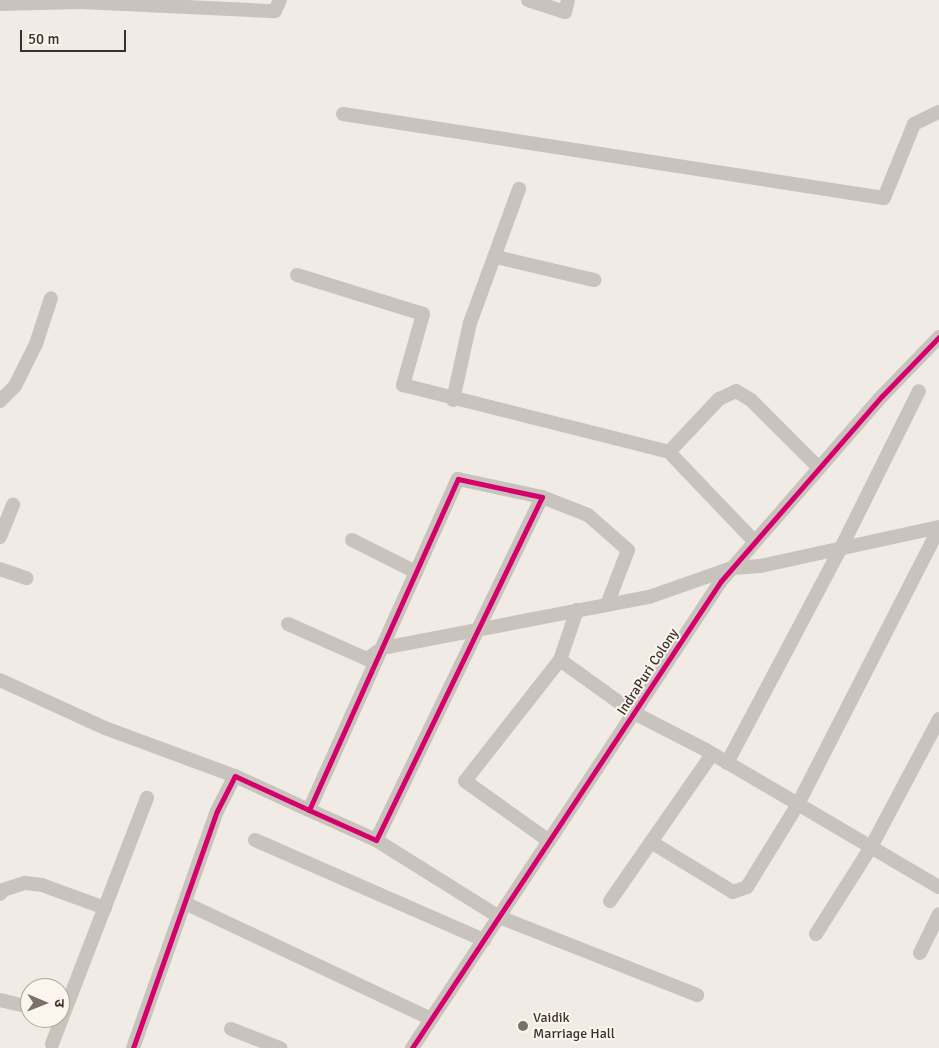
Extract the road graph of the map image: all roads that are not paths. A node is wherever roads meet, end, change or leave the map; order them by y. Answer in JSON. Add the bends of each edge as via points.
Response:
{"nodes":[{"id":1,"x":280,"y":0,"type":"edge"},
{"id":2,"x":528,"y":0,"type":"edge"},
{"id":3,"x":568,"y":0,"type":"edge"},
{"id":4,"x":0,"y":4,"type":"edge"},
{"id":5,"x":225,"y":5,"type":"edge"},
{"id":6,"x":939,"y":112,"type":"edge"},
{"id":7,"x":343,"y":114,"type":"dead end"},
{"id":8,"x":519,"y":189,"type":"dead end"},
{"id":9,"x":496,"y":257,"type":"junction"},
{"id":10,"x":297,"y":275,"type":"dead end"},
{"id":11,"x":594,"y":280,"type":"dead end"},
{"id":12,"x":51,"y":298,"type":"dead end"},
{"id":13,"x":939,"y":337,"type":"edge"},
{"id":14,"x":919,"y":391,"type":"dead end"},
{"id":15,"x":453,"y":400,"type":"junction"},
{"id":16,"x":0,"y":401,"type":"edge"},
{"id":17,"x":669,"y":452,"type":"junction"},
{"id":18,"x":819,"y":468,"type":"junction"},
{"id":19,"x":542,"y":497,"type":"junction"},
{"id":20,"x":13,"y":504,"type":"dead end"},
{"id":21,"x":939,"y":528,"type":"edge"},
{"id":22,"x":0,"y":537,"type":"edge"},
{"id":23,"x":352,"y":540,"type":"dead end"},
{"id":24,"x":755,"y":542,"type":"junction"},
{"id":25,"x":841,"y":548,"type":"junction"},
{"id":26,"x":732,"y":568,"type":"junction"},
{"id":27,"x":0,"y":569,"type":"edge"},
{"id":28,"x":416,"y":572,"type":"junction"},
{"id":29,"x":26,"y":578,"type":"dead end"},
{"id":30,"x":607,"y":604,"type":"junction"},
{"id":31,"x":577,"y":610,"type":"junction"},
{"id":32,"x":288,"y":624,"type":"dead end"},
{"id":33,"x":478,"y":630,"type":"junction"},
{"id":34,"x":383,"y":648,"type":"junction"},
{"id":35,"x":560,"y":660,"type":"junction"},
{"id":36,"x":0,"y":680,"type":"edge"},
{"id":37,"x":634,"y":713,"type":"junction"},
{"id":38,"x":939,"y":718,"type":"edge"},
{"id":39,"x":712,"y":754,"type":"junction"},
{"id":40,"x":727,"y":763,"type":"junction"},
{"id":41,"x":235,"y":776,"type":"junction"},
{"id":42,"x":147,"y":798,"type":"dead end"},
{"id":43,"x":798,"y":804,"type":"junction"},
{"id":44,"x":309,"y":810,"type":"junction"},
{"id":45,"x":255,"y":840,"type":"dead end"},
{"id":46,"x":376,"y":840,"type":"junction"},
{"id":47,"x":549,"y":841,"type":"junction"},
{"id":48,"x":651,"y":842,"type":"junction"},
{"id":49,"x":871,"y":847,"type":"junction"},
{"id":50,"x":939,"y":887,"type":"edge"},
{"id":51,"x":0,"y":894,"type":"edge"},
{"id":52,"x":610,"y":901,"type":"dead end"},
{"id":53,"x":187,"y":904,"type":"junction"},
{"id":54,"x":105,"y":908,"type":"junction"},
{"id":55,"x":939,"y":914,"type":"edge"},
{"id":56,"x":499,"y":917,"type":"junction"},
{"id":57,"x":816,"y":934,"type":"dead end"},
{"id":58,"x":484,"y":940,"type":"junction"},
{"id":59,"x":920,"y":953,"type":"dead end"},
{"id":60,"x":70,"y":995,"type":"edge"},
{"id":61,"x":697,"y":995,"type":"dead end"},
{"id":62,"x":0,"y":1000,"type":"edge"},
{"id":63,"x":20,"y":1005,"type":"edge"},
{"id":64,"x":431,"y":1019,"type":"junction"},
{"id":65,"x":60,"y":1028,"type":"edge"},
{"id":66,"x":232,"y":1029,"type":"dead end"},
{"id":67,"x":56,"y":1047,"type":"edge"},
{"id":68,"x":134,"y":1048,"type":"edge"},
{"id":69,"x":280,"y":1048,"type":"edge"},
{"id":70,"x":412,"y":1048,"type":"edge"}],
"edges":[{"from":1,"to":5,"type":"street","via":[[275,11]]},
{"from":2,"to":3,"type":"street","via":[[564,12]]},
{"from":4,"to":5,"type":"street"},
{"from":6,"to":7,"type":"street","via":[[914,124],[884,198]]},
{"from":8,"to":9,"type":"street"},
{"from":9,"to":11,"type":"street"},
{"from":9,"to":15,"type":"street","via":[[470,323]]},
{"from":10,"to":15,"type":"street","via":[[423,314],[403,385]]},
{"from":12,"to":16,"type":"street","via":[[36,344],[15,386]]},
{"from":13,"to":18,"type":"street","name":"IndraPuri Colony"},
{"from":14,"to":25,"type":"street"},
{"from":15,"to":17,"type":"street"},
{"from":17,"to":18,"type":"street","via":[[719,399],[736,391],[751,400]]},
{"from":17,"to":24,"type":"street"},
{"from":18,"to":24,"type":"street","name":"IndraPuri Colony"},
{"from":19,"to":28,"type":"street","via":[[458,479]]},
{"from":19,"to":30,"type":"street","via":[[588,515],[628,550]]},
{"from":19,"to":33,"type":"street"},
{"from":20,"to":22,"type":"street"},
{"from":21,"to":25,"type":"street"},
{"from":21,"to":43,"type":"street"},
{"from":23,"to":28,"type":"street"},
{"from":24,"to":26,"type":"street","name":"IndraPuri Colony"},
{"from":25,"to":26,"type":"street","via":[[760,566]]},
{"from":25,"to":40,"type":"street"},
{"from":26,"to":30,"type":"street","via":[[649,597]]},
{"from":26,"to":37,"type":"street","name":"IndraPuri Colony"},
{"from":27,"to":29,"type":"street"},
{"from":28,"to":34,"type":"street"},
{"from":30,"to":31,"type":"street"},
{"from":31,"to":33,"type":"street"},
{"from":31,"to":35,"type":"street"},
{"from":32,"to":34,"type":"street","via":[[367,659]]},
{"from":33,"to":34,"type":"street"},
{"from":33,"to":46,"type":"street"},
{"from":34,"to":44,"type":"street"},
{"from":35,"to":37,"type":"street"},
{"from":35,"to":47,"type":"street","via":[[465,781]]},
{"from":36,"to":41,"type":"street","via":[[113,732]]},
{"from":37,"to":39,"type":"street"},
{"from":37,"to":47,"type":"street","name":"IndraPuri Colony"},
{"from":38,"to":49,"type":"street"},
{"from":39,"to":40,"type":"street"},
{"from":39,"to":48,"type":"street"},
{"from":40,"to":43,"type":"street"},
{"from":41,"to":44,"type":"street"},
{"from":41,"to":53,"type":"street","via":[[217,811]]},
{"from":42,"to":54,"type":"street"},
{"from":43,"to":48,"type":"street","via":[[747,888],[733,892]]},
{"from":43,"to":49,"type":"street"},
{"from":44,"to":46,"type":"street"},
{"from":45,"to":58,"type":"street"},
{"from":46,"to":56,"type":"street"},
{"from":47,"to":56,"type":"street","name":"IndraPuri Colony"},
{"from":48,"to":52,"type":"street"},
{"from":49,"to":50,"type":"street"},
{"from":49,"to":57,"type":"street"},
{"from":51,"to":54,"type":"street","via":[[25,883],[42,885]]},
{"from":53,"to":64,"type":"street"},
{"from":53,"to":68,"type":"street"},
{"from":54,"to":60,"type":"street"},
{"from":55,"to":59,"type":"street"},
{"from":56,"to":58,"type":"street","name":"IndraPuri Colony"},
{"from":56,"to":61,"type":"street"},
{"from":58,"to":64,"type":"street","name":"IndraPuri Colony"},
{"from":62,"to":63,"type":"street"},
{"from":64,"to":70,"type":"street","name":"IndraPuri Colony"},
{"from":65,"to":67,"type":"street"},
{"from":66,"to":69,"type":"street"}]}
